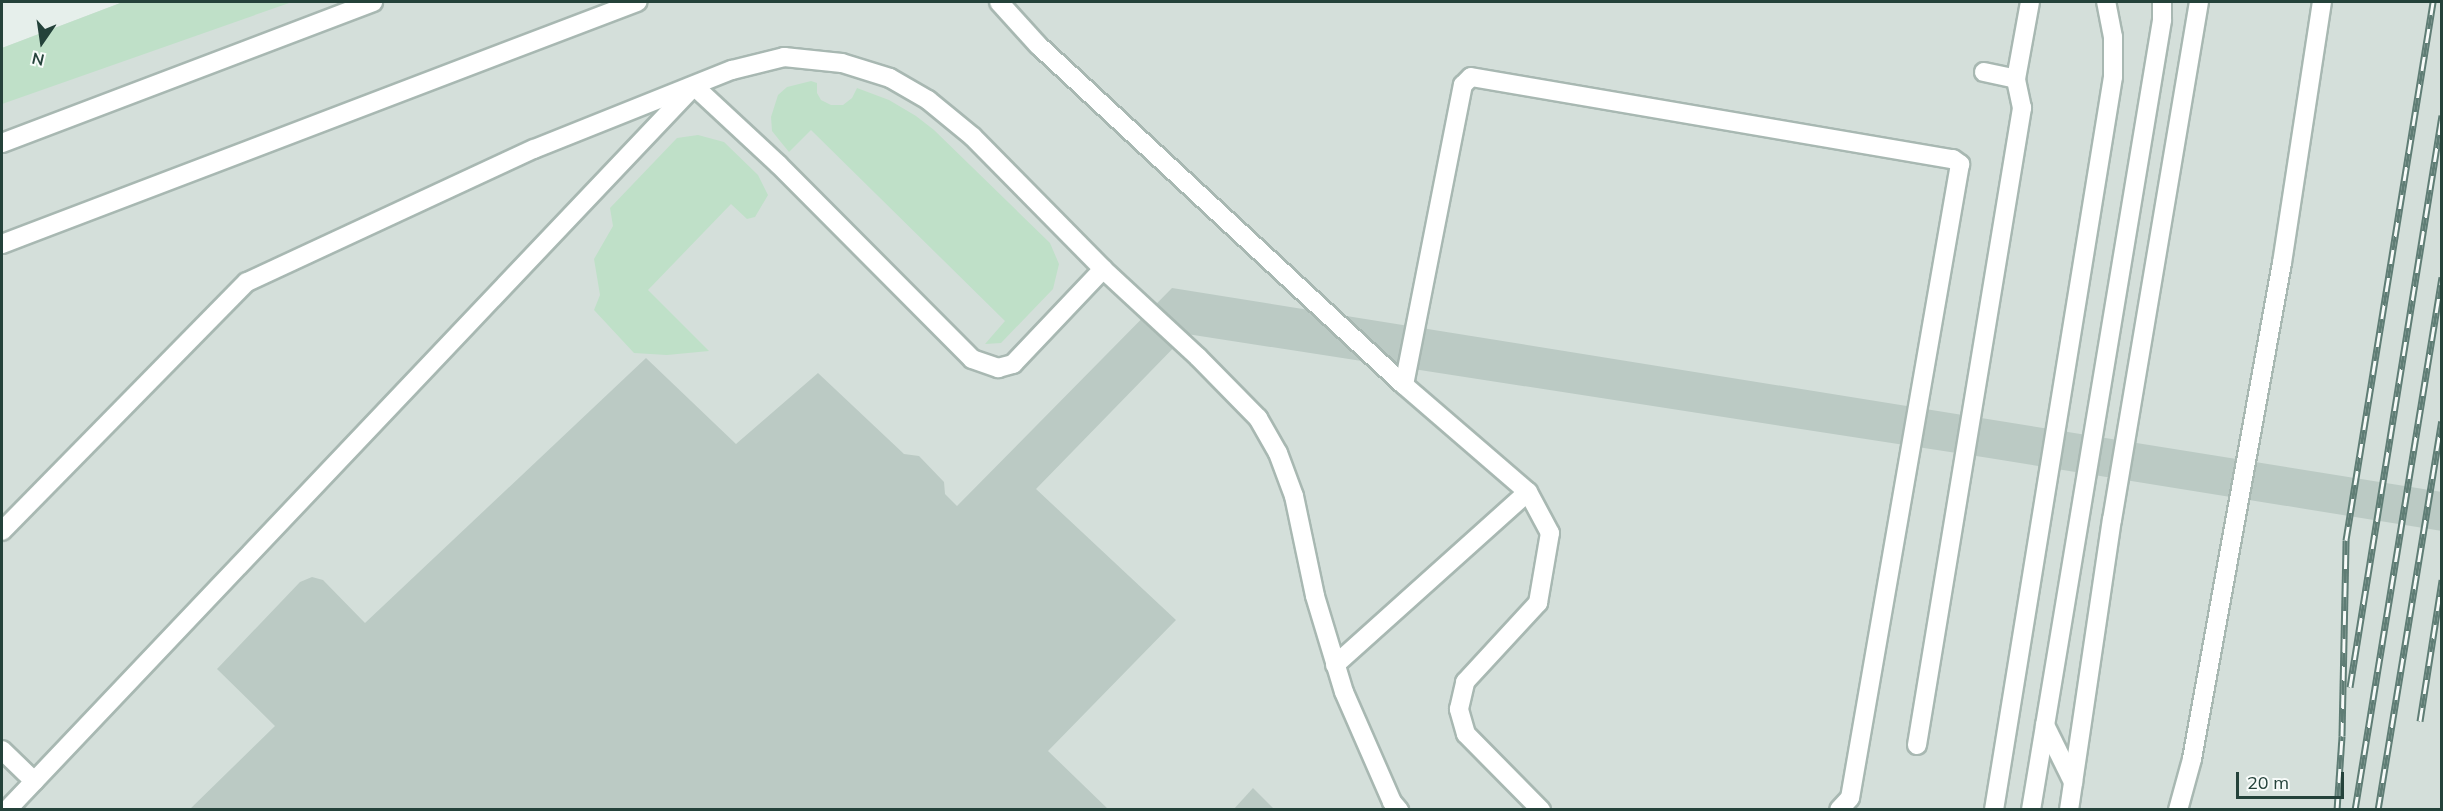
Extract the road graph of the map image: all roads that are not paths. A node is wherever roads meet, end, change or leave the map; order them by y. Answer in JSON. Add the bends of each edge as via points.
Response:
{"nodes":[{"id":1,"x":373,"y":2,"type":"edge"},
{"id":2,"x":637,"y":2,"type":"edge"},
{"id":3,"x":999,"y":2,"type":"edge"},
{"id":4,"x":2030,"y":2,"type":"edge"},
{"id":5,"x":2106,"y":2,"type":"edge"},
{"id":6,"x":2163,"y":2,"type":"edge"},
{"id":7,"x":2199,"y":2,"type":"edge"},
{"id":8,"x":2322,"y":2,"type":"edge"},
{"id":9,"x":1984,"y":72,"type":"dead end"},
{"id":10,"x":2016,"y":79,"type":"junction"},
{"id":11,"x":694,"y":86,"type":"junction"},
{"id":12,"x":2,"y":142,"type":"edge"},
{"id":13,"x":2,"y":244,"type":"edge"},
{"id":14,"x":1103,"y":269,"type":"junction"},
{"id":15,"x":1404,"y":385,"type":"junction"},
{"id":16,"x":1528,"y":492,"type":"junction"},
{"id":17,"x":2,"y":531,"type":"edge"},
{"id":18,"x":1335,"y":665,"type":"junction"},
{"id":19,"x":2044,"y":725,"type":"junction"},
{"id":20,"x":1917,"y":745,"type":"dead end"},
{"id":21,"x":2,"y":750,"type":"edge"},
{"id":22,"x":34,"y":781,"type":"junction"},
{"id":23,"x":2073,"y":783,"type":"junction"},
{"id":24,"x":7,"y":810,"type":"edge"},
{"id":25,"x":1399,"y":810,"type":"edge"},
{"id":26,"x":1541,"y":810,"type":"edge"},
{"id":27,"x":1839,"y":810,"type":"edge"},
{"id":28,"x":1994,"y":810,"type":"edge"},
{"id":29,"x":2031,"y":810,"type":"edge"},
{"id":30,"x":2068,"y":810,"type":"edge"},
{"id":31,"x":2178,"y":810,"type":"edge"}],
"edges":[{"from":1,"to":12,"type":"lane"},
{"from":2,"to":13,"type":"lane"},
{"from":3,"to":15,"type":"lane","via":[[1038,45]]},
{"from":4,"to":10,"type":"lane"},
{"from":5,"to":28,"type":"lane","via":[[2113,38],[2113,78]]},
{"from":6,"to":19,"type":"lane"},
{"from":7,"to":23,"type":"lane","via":[[2112,520]]},
{"from":8,"to":31,"type":"lane","via":[[2283,263],[2192,759]]},
{"from":9,"to":10,"type":"lane"},
{"from":10,"to":20,"type":"lane","via":[[2022,108]]},
{"from":11,"to":14,"type":"lane","via":[[732,70],[784,57],[842,63],[890,78],[928,100],[973,137]]},
{"from":11,"to":14,"type":"lane","via":[[778,164],[972,359],[998,368],[1013,364]]},
{"from":11,"to":17,"type":"lane","via":[[534,149],[247,282]]},
{"from":11,"to":22,"type":"lane"},
{"from":14,"to":18,"type":"lane","via":[[1258,418],[1278,453],[1294,496],[1315,596]]},
{"from":15,"to":16,"type":"lane"},
{"from":15,"to":27,"type":"lane","via":[[1463,85],[1471,77],[1953,159],[1960,164],[1850,798]]},
{"from":16,"to":18,"type":"lane"},
{"from":16,"to":26,"type":"lane","via":[[1550,533],[1538,603],[1465,682],[1459,708],[1466,734]]},
{"from":18,"to":25,"type":"lane","via":[[1392,802]]},
{"from":19,"to":23,"type":"lane"},
{"from":19,"to":29,"type":"lane"},
{"from":21,"to":22,"type":"lane"},
{"from":22,"to":24,"type":"lane"},
{"from":23,"to":30,"type":"lane"}]}
